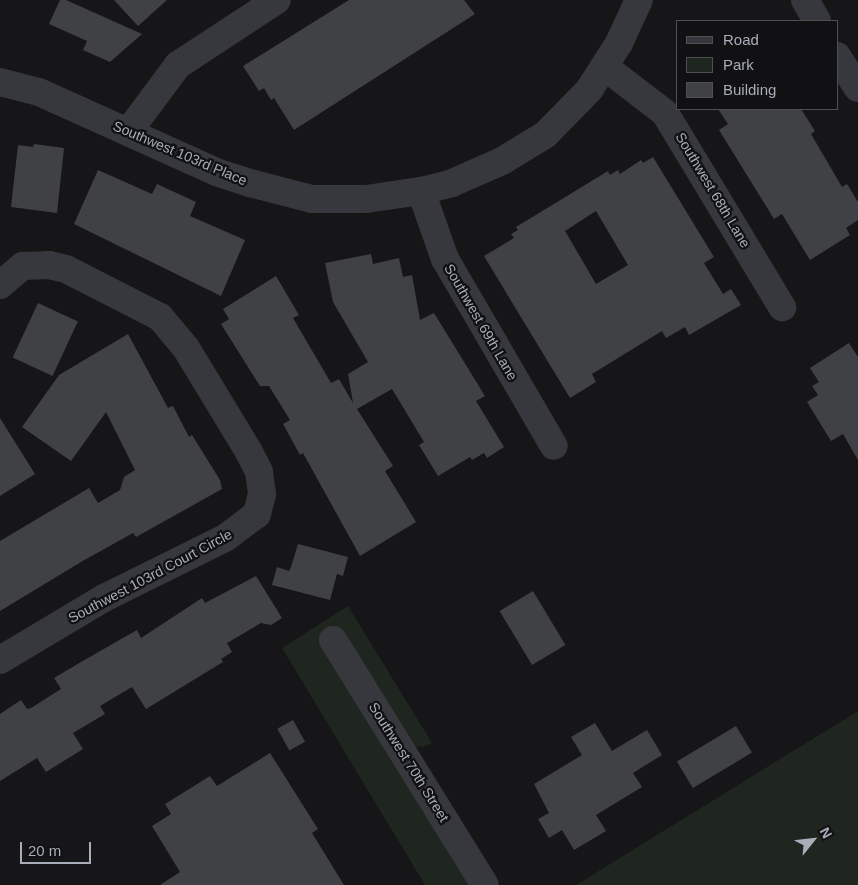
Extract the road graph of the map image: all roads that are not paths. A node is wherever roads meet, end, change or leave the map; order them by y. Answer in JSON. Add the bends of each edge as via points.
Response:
{"nodes":[{"id":1,"x":277,"y":0,"type":"edge"},
{"id":2,"x":640,"y":0,"type":"edge"},
{"id":3,"x":805,"y":0,"type":"edge"},
{"id":4,"x":816,"y":20,"type":"edge"},
{"id":5,"x":838,"y":58,"type":"edge"},
{"id":6,"x":605,"y":67,"type":"junction"},
{"id":7,"x":0,"y":82,"type":"edge"},
{"id":8,"x":858,"y":88,"type":"edge"},
{"id":9,"x":128,"y":132,"type":"junction"},
{"id":10,"x":421,"y":192,"type":"junction"},
{"id":11,"x":0,"y":285,"type":"edge"},
{"id":12,"x":782,"y":307,"type":"dead end"},
{"id":13,"x":554,"y":446,"type":"dead end"},
{"id":14,"x":334,"y":640,"type":"dead end"},
{"id":15,"x":0,"y":660,"type":"edge"},
{"id":16,"x":484,"y":885,"type":"edge"}],
"edges":[{"from":1,"to":9,"type":"street","via":[[178,65]]},
{"from":2,"to":6,"type":"street","name":"Southwest 103rd Place"},
{"from":3,"to":4,"type":"street"},
{"from":5,"to":8,"type":"street"},
{"from":6,"to":10,"type":"street","name":"Southwest 103rd Place","via":[[574,108],[530,146],[452,183]]},
{"from":6,"to":12,"type":"street","name":"Southwest 68th Lane","via":[[652,100],[674,126]]},
{"from":7,"to":9,"type":"street","name":"Southwest 103rd Place","via":[[39,92]]},
{"from":9,"to":10,"type":"street","name":"Southwest 103rd Place","via":[[216,172],[285,193],[340,200]]},
{"from":10,"to":13,"type":"street","name":"Southwest 69th Lane","via":[[445,259]]},
{"from":11,"to":15,"type":"street","name":"Southwest 103rd Court Circle","via":[[23,266],[49,265],[66,269],[160,317],[186,348],[249,452],[259,472],[262,494],[257,514],[225,538],[104,598]]},
{"from":14,"to":16,"type":"street","name":"Southwest 70th Street"}]}
